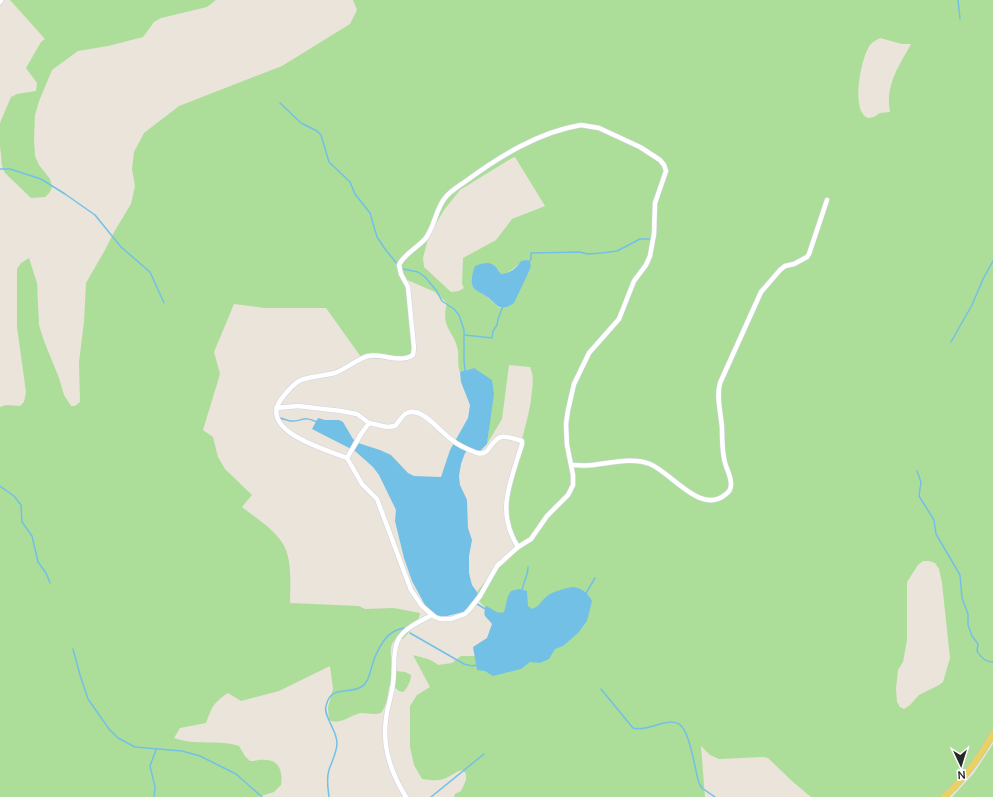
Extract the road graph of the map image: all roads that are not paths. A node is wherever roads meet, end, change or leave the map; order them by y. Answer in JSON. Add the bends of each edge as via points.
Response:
{"nodes":[{"id":1,"x":828,"y":200,"type":"dead end"},
{"id":2,"x":276,"y":408,"type":"junction"},
{"id":3,"x":369,"y":423,"type":"junction"},
{"id":4,"x":347,"y":458,"type":"junction"},
{"id":5,"x":572,"y":465,"type":"junction"},
{"id":6,"x":518,"y":547,"type":"junction"},
{"id":7,"x":432,"y":615,"type":"junction"},
{"id":8,"x":993,"y":734,"type":"edge"},
{"id":9,"x":406,"y":797,"type":"edge"},
{"id":10,"x":944,"y":797,"type":"edge"}],
"edges":[{"from":1,"to":5,"type":"street","via":[[807,257],[785,266],[760,292],[720,383],[723,452],[731,482],[729,491],[717,500],[700,498],[690,494],[656,467],[643,462]]},
{"from":2,"to":3,"type":"street","via":[[298,406],[341,411],[357,414]]},
{"from":2,"to":4,"type":"street","via":[[281,425],[294,436]]},
{"from":2,"to":5,"type":"street","via":[[292,386],[303,380],[335,373],[366,357],[390,358],[413,355],[408,287],[399,265],[425,239],[445,198],[472,177],[524,144],[559,130],[581,125],[599,128],[653,155],[660,160],[666,171],[655,203],[650,256],[634,281],[619,319],[589,353],[574,384],[566,424]]},
{"from":3,"to":4,"type":"street"},
{"from":3,"to":6,"type":"street","via":[[395,426],[407,413],[415,411],[428,418],[454,442],[479,453],[485,453],[501,437],[522,441],[508,491],[506,510],[511,535]]},
{"from":4,"to":7,"type":"street","via":[[362,484],[377,499],[411,590]]},
{"from":5,"to":6,"type":"street","via":[[571,490],[547,516],[531,539]]},
{"from":6,"to":7,"type":"street","via":[[497,566],[480,596],[465,614],[451,619],[440,619]]},
{"from":7,"to":9,"type":"street","via":[[409,628],[398,639],[386,719],[388,759]]},
{"from":8,"to":10,"type":"main road","via":[[976,762]]}]}
